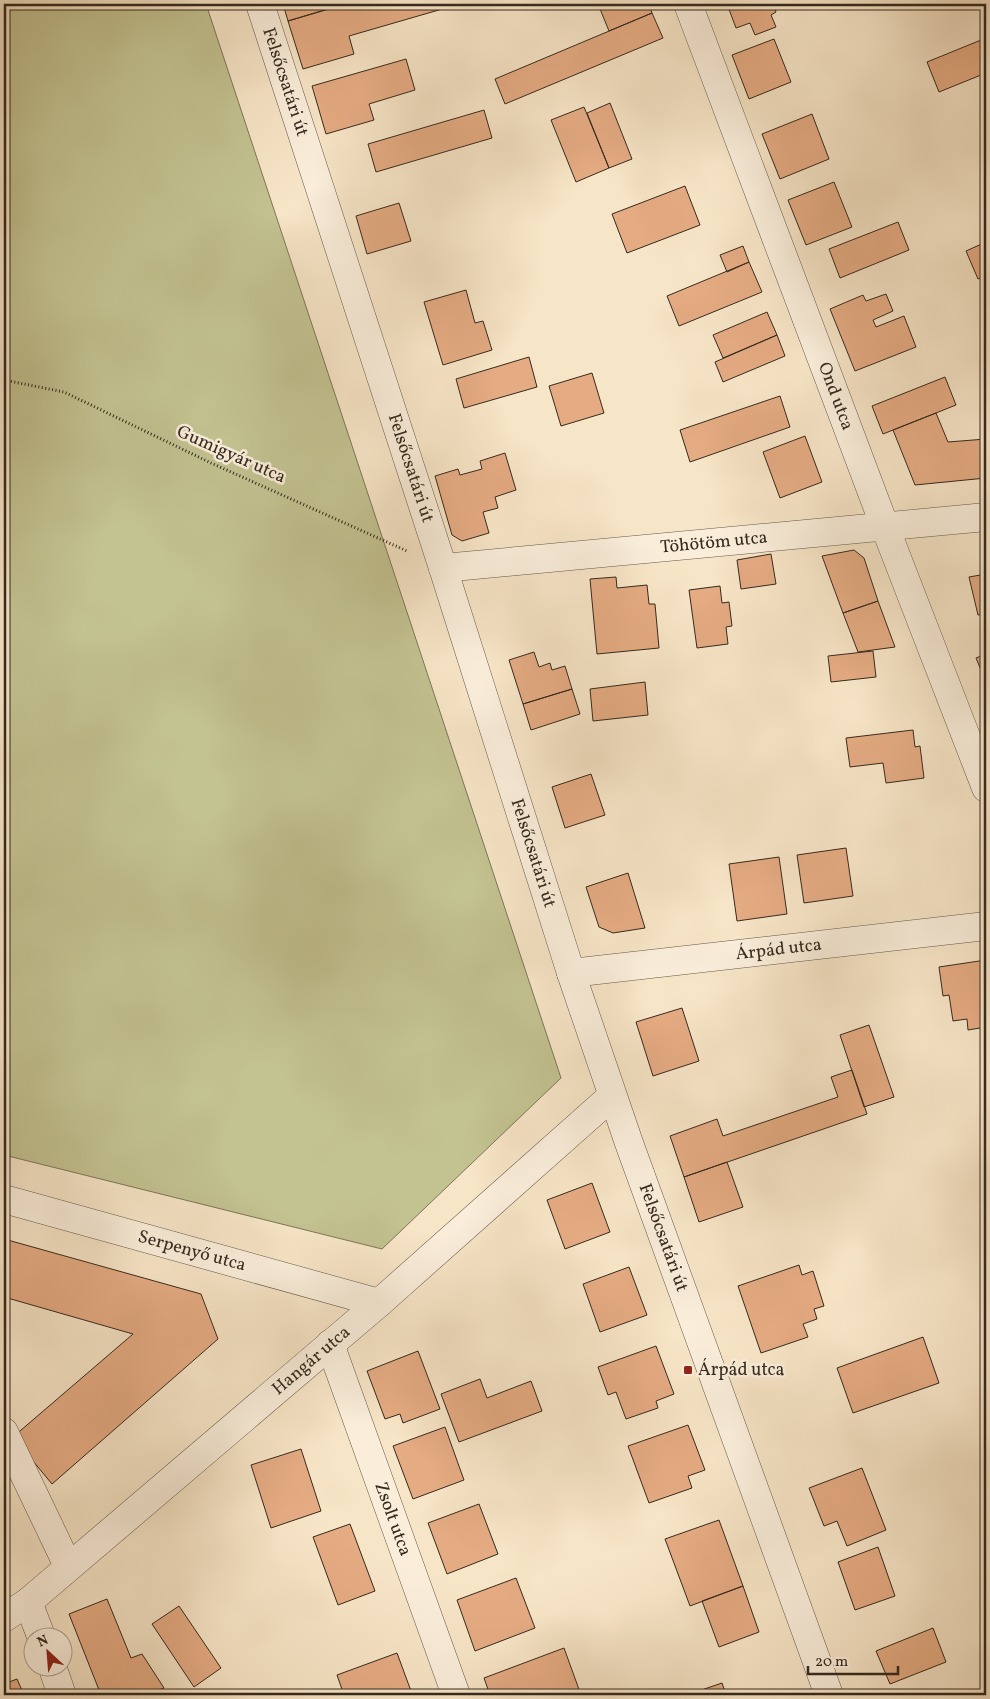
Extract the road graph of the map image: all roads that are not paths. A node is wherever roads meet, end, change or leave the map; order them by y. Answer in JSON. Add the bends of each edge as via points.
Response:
{"nodes":[{"id":1,"x":260,"y":4,"type":"edge"},
{"id":2,"x":688,"y":4,"type":"edge"},
{"id":3,"x":986,"y":517,"type":"edge"},
{"id":4,"x":885,"y":527,"type":"junction"},
{"id":5,"x":443,"y":568,"type":"junction"},
{"id":6,"x":986,"y":788,"type":"edge"},
{"id":7,"x":986,"y":926,"type":"edge"},
{"id":8,"x":571,"y":973,"type":"junction"},
{"id":9,"x":612,"y":1096,"type":"junction"},
{"id":10,"x":4,"y":1199,"type":"edge"},
{"id":11,"x":379,"y":1303,"type":"junction"},
{"id":12,"x":330,"y":1344,"type":"junction"},
{"id":13,"x":4,"y":1432,"type":"edge"},
{"id":14,"x":68,"y":1566,"type":"junction"},
{"id":15,"x":28,"y":1602,"type":"junction"},
{"id":16,"x":4,"y":1618,"type":"edge"},
{"id":17,"x":36,"y":1626,"type":"edge"},
{"id":18,"x":55,"y":1676,"type":"edge"},
{"id":19,"x":62,"y":1695,"type":"edge"},
{"id":20,"x":456,"y":1695,"type":"edge"},
{"id":21,"x":829,"y":1695,"type":"edge"}],
"edges":[{"from":1,"to":5,"type":"street","name":"Felsőcsatári út"},
{"from":2,"to":4,"type":"street","name":"Ond utca"},
{"from":3,"to":4,"type":"street","name":"Töhötöm utca"},
{"from":4,"to":5,"type":"street","name":"Töhötöm utca"},
{"from":4,"to":6,"type":"street","name":"Ond utca"},
{"from":5,"to":8,"type":"street","name":"Felsőcsatári út"},
{"from":7,"to":8,"type":"street","name":"Árpád utca"},
{"from":8,"to":9,"type":"street","name":"Felsőcsatári út"},
{"from":9,"to":11,"type":"street","name":"Hangár utca"},
{"from":9,"to":21,"type":"street","name":"Felsőcsatári út"},
{"from":10,"to":11,"type":"street","name":"Serpenyő utca"},
{"from":11,"to":12,"type":"street","name":"Hangár utca"},
{"from":12,"to":14,"type":"street","name":"Hangár utca"},
{"from":12,"to":20,"type":"street","name":"Zsolt utca"},
{"from":13,"to":14,"type":"street"},
{"from":14,"to":15,"type":"street","name":"Hangár utca"},
{"from":15,"to":16,"type":"street","name":"Hangár utca"},
{"from":15,"to":17,"type":"street"},
{"from":18,"to":19,"type":"street"}]}
